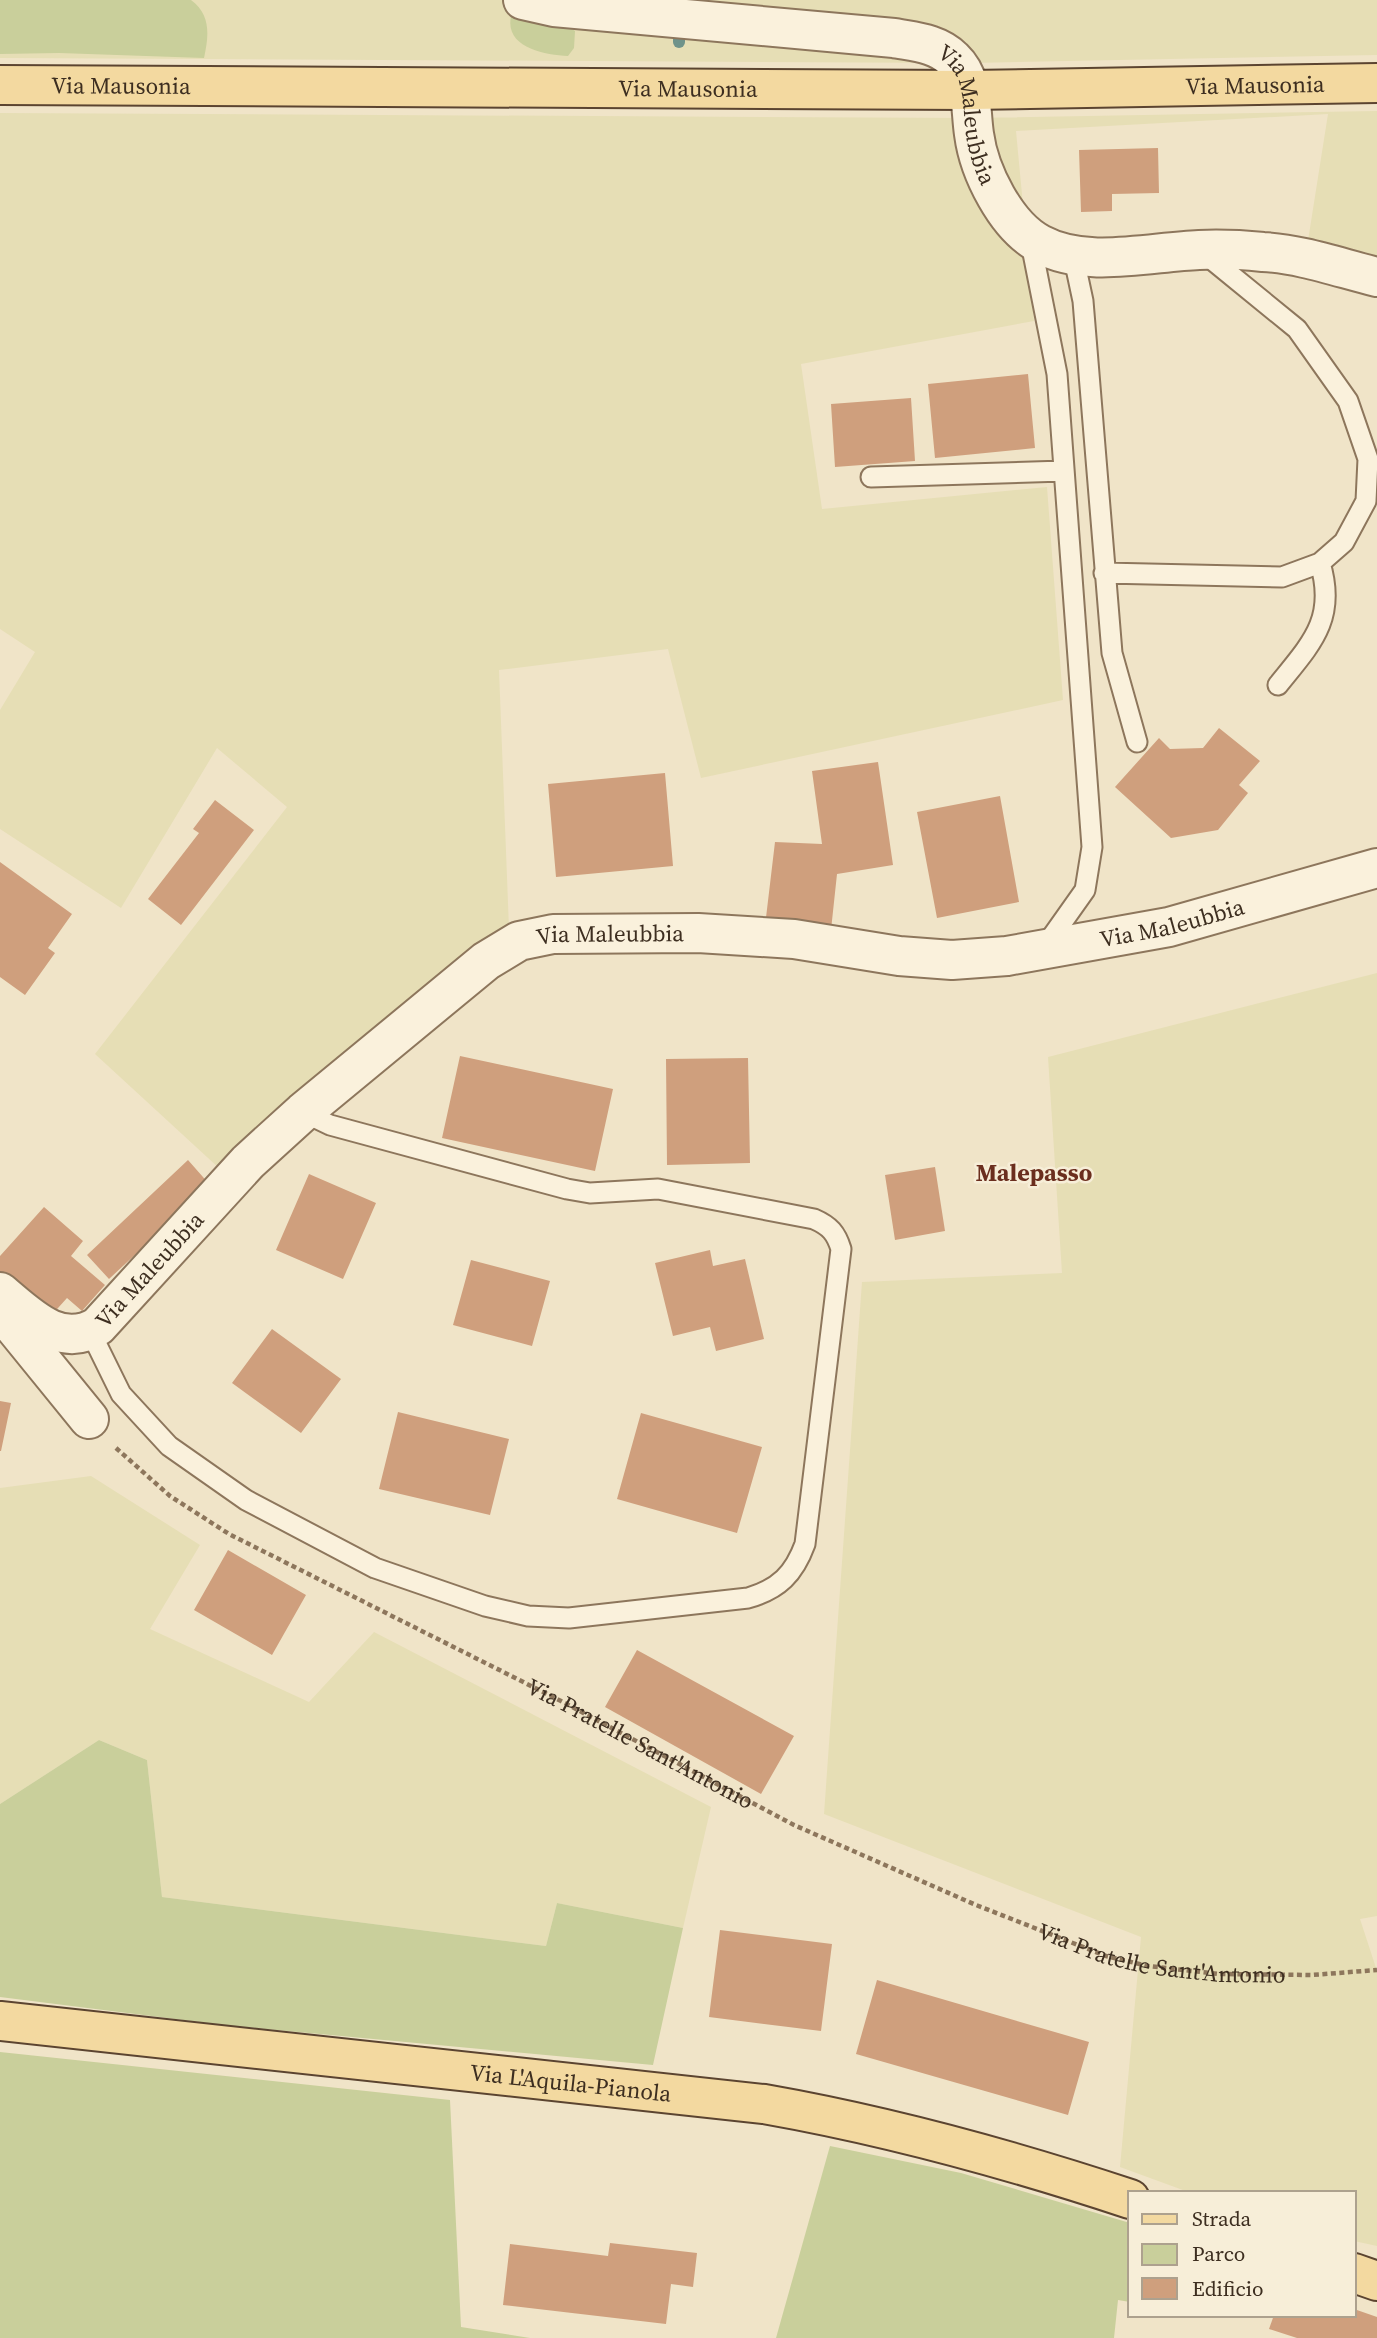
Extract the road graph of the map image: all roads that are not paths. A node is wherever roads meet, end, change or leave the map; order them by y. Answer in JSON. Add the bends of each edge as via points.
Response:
{"nodes":[{"id":1,"x":523,"y":0,"type":"edge"},
{"id":2,"x":1377,"y":83,"type":"edge"},
{"id":3,"x":0,"y":85,"type":"edge"},
{"id":4,"x":970,"y":90,"type":"junction"},
{"id":5,"x":1030,"y":237,"type":"junction"},
{"id":6,"x":1201,"y":250,"type":"junction"},
{"id":7,"x":1073,"y":254,"type":"junction"},
{"id":8,"x":1377,"y":277,"type":"edge"},
{"id":9,"x":1064,"y":471,"type":"junction"},
{"id":10,"x":871,"y":477,"type":"dead end"},
{"id":11,"x":1320,"y":563,"type":"junction"},
{"id":12,"x":1104,"y":573,"type":"junction"},
{"id":13,"x":1278,"y":685,"type":"dead end"},
{"id":14,"x":1137,"y":741,"type":"dead end"},
{"id":15,"x":1377,"y":868,"type":"edge"},
{"id":16,"x":1047,"y":950,"type":"junction"},
{"id":17,"x":303,"y":1112,"type":"junction"},
{"id":18,"x":0,"y":1292,"type":"edge"},
{"id":19,"x":0,"y":1309,"type":"edge"},
{"id":20,"x":90,"y":1331,"type":"junction"},
{"id":21,"x":89,"y":1419,"type":"road end"},
{"id":22,"x":0,"y":2021,"type":"edge"},
{"id":23,"x":1128,"y":2198,"type":"edge"},
{"id":24,"x":1356,"y":2274,"type":"edge"},
{"id":25,"x":1377,"y":2281,"type":"edge"}],
"edges":[{"from":1,"to":4,"type":"street","name":"Via Maleubbia","via":[[554,7],[932,45],[963,70]]},
{"from":2,"to":4,"type":"main road","name":"Via Mausonia"},
{"from":3,"to":4,"type":"main road","name":"Via Mausonia"},
{"from":4,"to":5,"type":"street","name":"Via Maleubbia","via":[[974,137],[997,198],[1003,211]]},
{"from":5,"to":7,"type":"street","name":"Via Maleubbia"},
{"from":5,"to":9,"type":"lane","via":[[1057,374]]},
{"from":6,"to":7,"type":"street","name":"Via Maleubbia","via":[[1093,257]]},
{"from":6,"to":8,"type":"street","name":"Via Maleubbia","via":[[1264,252]]},
{"from":6,"to":11,"type":"lane","via":[[1297,329],[1348,401],[1368,459],[1366,501],[1344,542]]},
{"from":7,"to":12,"type":"lane","via":[[1083,301]]},
{"from":9,"to":10,"type":"lane"},
{"from":9,"to":16,"type":"lane","via":[[1092,848],[1085,890]]},
{"from":11,"to":12,"type":"lane","via":[[1282,577]]},
{"from":11,"to":13,"type":"lane","via":[[1326,583],[1325,614],[1316,638]]},
{"from":12,"to":14,"type":"lane","via":[[1112,653]]},
{"from":15,"to":16,"type":"street","name":"Via Maleubbia","via":[[1169,927]]},
{"from":16,"to":17,"type":"street","name":"Via Maleubbia","via":[[952,960],[698,933],[553,934],[519,941],[486,961]]},
{"from":17,"to":20,"type":"street","name":"Via Maleubbia","via":[[248,1162]]},
{"from":17,"to":20,"type":"lane","via":[[330,1125],[568,1189],[590,1193],[658,1189],[827,1225],[837,1235],[841,1249],[806,1544],[797,1566],[782,1583],[748,1598],[569,1618],[528,1616],[485,1606],[375,1568],[246,1500],[169,1446],[121,1394]]},
{"from":18,"to":20,"type":"street","name":"Via Maleubbia","via":[[49,1329],[69,1335]]},
{"from":19,"to":21,"type":"street"},
{"from":22,"to":23,"type":"main road","name":"Via L'Aquila-Pianola","via":[[764,2104],[937,2139]]},
{"from":24,"to":25,"type":"main road"}]}
